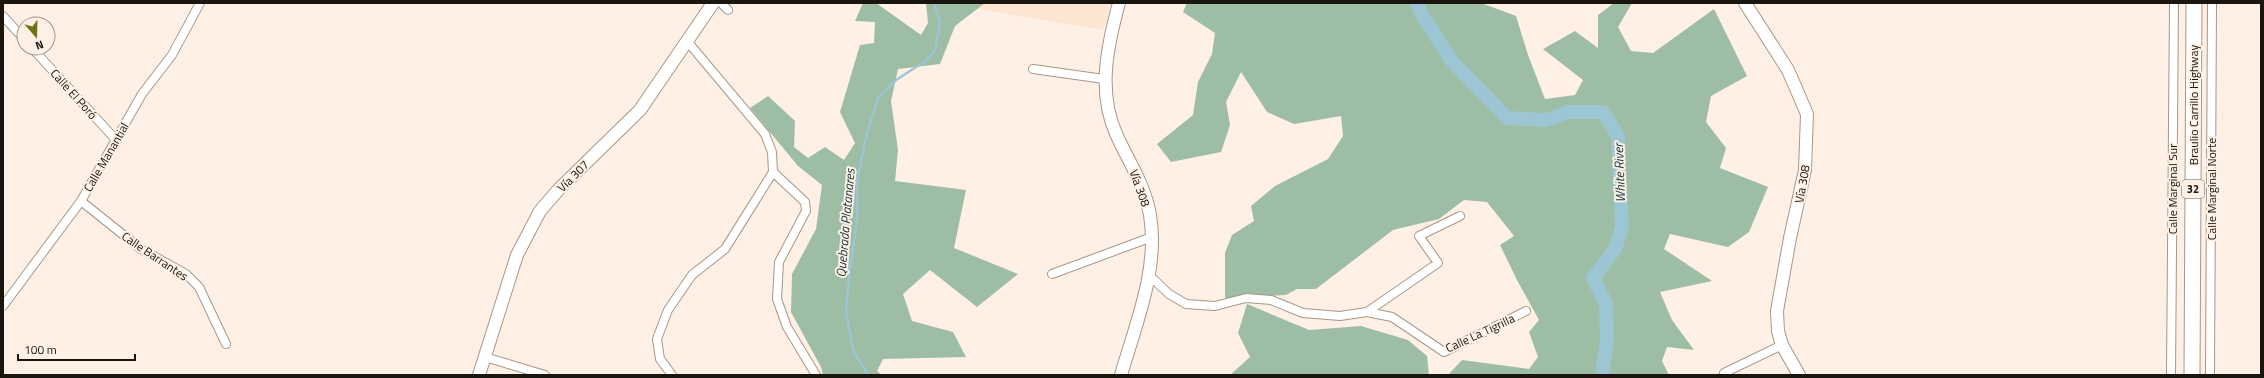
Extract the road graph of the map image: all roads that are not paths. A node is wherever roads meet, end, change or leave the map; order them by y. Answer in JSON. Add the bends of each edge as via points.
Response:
{"nodes":[{"id":1,"x":200,"y":3,"type":"edge"},
{"id":2,"x":713,"y":3,"type":"edge"},
{"id":3,"x":721,"y":3,"type":"edge"},
{"id":4,"x":1119,"y":3,"type":"edge"},
{"id":5,"x":1745,"y":3,"type":"edge"},
{"id":6,"x":2174,"y":3,"type":"edge"},
{"id":7,"x":2194,"y":3,"type":"edge"},
{"id":8,"x":2212,"y":3,"type":"edge"},
{"id":9,"x":728,"y":10,"type":"dead end"},
{"id":10,"x":3,"y":16,"type":"edge"},
{"id":11,"x":16,"y":30,"type":"edge"},
{"id":12,"x":686,"y":41,"type":"junction"},
{"id":13,"x":39,"y":56,"type":"edge"},
{"id":14,"x":1033,"y":69,"type":"dead end"},
{"id":15,"x":1104,"y":79,"type":"junction"},
{"id":16,"x":117,"y":141,"type":"junction"},
{"id":17,"x":773,"y":172,"type":"junction"},
{"id":18,"x":81,"y":201,"type":"junction"},
{"id":19,"x":1460,"y":216,"type":"dead end"},
{"id":20,"x":1152,"y":237,"type":"junction"},
{"id":21,"x":1052,"y":274,"type":"dead end"},
{"id":22,"x":1148,"y":274,"type":"junction"},
{"id":23,"x":3,"y":306,"type":"edge"},
{"id":24,"x":1526,"y":311,"type":"dead end"},
{"id":25,"x":1367,"y":312,"type":"junction"},
{"id":26,"x":226,"y":344,"type":"dead end"},
{"id":27,"x":1782,"y":345,"type":"junction"},
{"id":28,"x":485,"y":357,"type":"junction"},
{"id":29,"x":1724,"y":373,"type":"dead end"},
{"id":30,"x":479,"y":375,"type":"edge"},
{"id":31,"x":545,"y":375,"type":"edge"},
{"id":32,"x":672,"y":375,"type":"edge"},
{"id":33,"x":816,"y":375,"type":"edge"},
{"id":34,"x":1121,"y":375,"type":"edge"},
{"id":35,"x":1799,"y":375,"type":"edge"},
{"id":36,"x":2171,"y":375,"type":"edge"},
{"id":37,"x":2192,"y":375,"type":"edge"},
{"id":38,"x":2210,"y":375,"type":"edge"}],
"edges":[{"from":1,"to":16,"type":"street","name":"Calle Manantial","via":[[172,55],[142,94]]},
{"from":2,"to":12,"type":"street","name":"Vía 307"},
{"from":3,"to":9,"type":"street"},
{"from":4,"to":15,"type":"street","name":"Vía 308","via":[[1109,39]]},
{"from":5,"to":27,"type":"street","name":"Vía 308","via":[[1788,70],[1807,114],[1805,170],[1777,311]]},
{"from":6,"to":36,"type":"street","name":"Calle Marginal Sur"},
{"from":7,"to":37,"type":"highway","name":"Braulio Carrillo Highway","number":"32"},
{"from":8,"to":38,"type":"street","name":"Calle Marginal Norte"},
{"from":10,"to":11,"type":"street"},
{"from":12,"to":17,"type":"street","via":[[765,134],[772,152]]},
{"from":12,"to":28,"type":"street","name":"Vía 307","via":[[640,110],[540,211],[516,255]]},
{"from":13,"to":16,"type":"street","name":"Calle El Poró"},
{"from":14,"to":15,"type":"street"},
{"from":15,"to":20,"type":"street","name":"Vía 308","via":[[1116,135],[1146,200]]},
{"from":16,"to":18,"type":"street","name":"Calle Manantial"},
{"from":17,"to":32,"type":"street","via":[[725,249],[692,275],[668,310],[656,339],[660,359]]},
{"from":17,"to":33,"type":"street","via":[[805,202],[806,211],[779,262],[777,299],[787,328]]},
{"from":18,"to":23,"type":"street","name":"Calle Manantial"},
{"from":18,"to":26,"type":"street","name":"Calle Barrantes","via":[[141,250],[186,274],[199,287]]},
{"from":19,"to":25,"type":"street","via":[[1419,236],[1438,263]]},
{"from":20,"to":21,"type":"street"},
{"from":20,"to":22,"type":"street","name":"Vía 308","via":[[1153,250]]},
{"from":22,"to":25,"type":"street","name":"Calle La Tigrilla","via":[[1169,294],[1186,304],[1215,306],[1246,298],[1271,300],[1303,313],[1340,316]]},
{"from":22,"to":34,"type":"street","name":"Vía 308"},
{"from":24,"to":25,"type":"street","name":"Calle La Tigrilla","via":[[1444,352],[1392,317]]},
{"from":27,"to":29,"type":"street"},
{"from":27,"to":35,"type":"street","name":"Vía 308"},
{"from":28,"to":30,"type":"street","name":"Vía 307"},
{"from":28,"to":31,"type":"street"}]}
